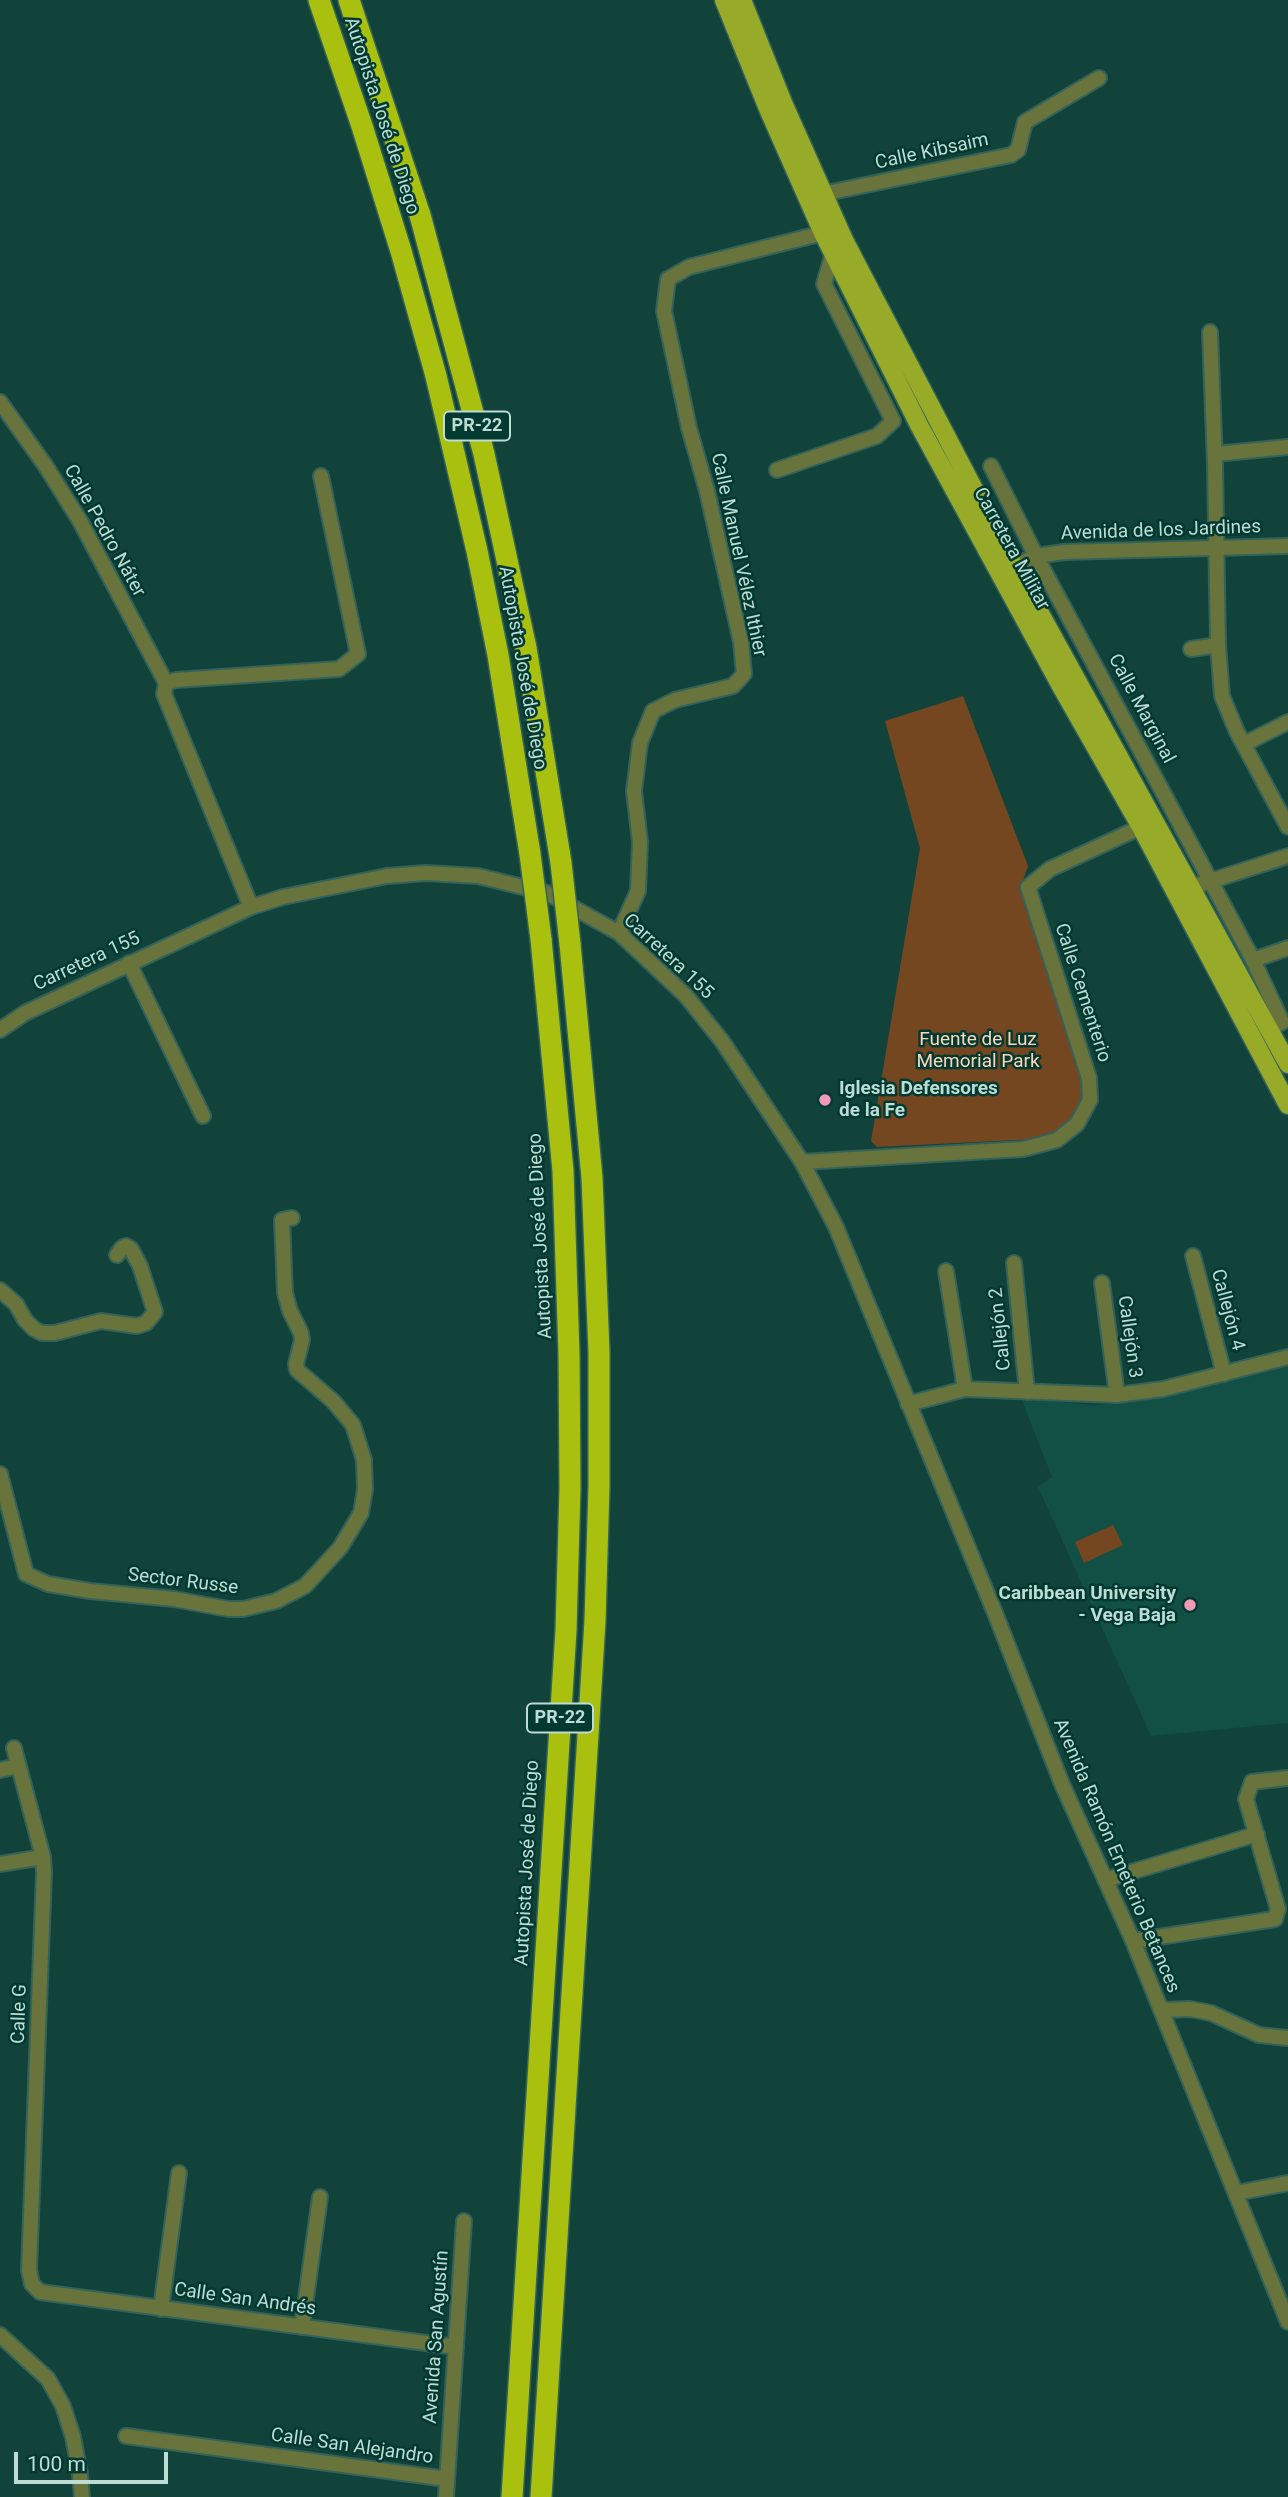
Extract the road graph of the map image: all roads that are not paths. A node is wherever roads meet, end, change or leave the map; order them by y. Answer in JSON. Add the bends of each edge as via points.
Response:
{"nodes":[{"id":1,"x":318,"y":0,"type":"edge"},
{"id":2,"x":349,"y":0,"type":"edge"},
{"id":3,"x":724,"y":0,"type":"edge"},
{"id":4,"x":742,"y":0,"type":"edge"},
{"id":5,"x":1099,"y":78,"type":"dead end"},
{"id":6,"x":822,"y":194,"type":"junction"},
{"id":7,"x":823,"y":233,"type":"junction"},
{"id":8,"x":833,"y":253,"type":"junction"},
{"id":9,"x":1210,"y":332,"type":"dead end"},
{"id":10,"x":0,"y":402,"type":"edge"},
{"id":11,"x":893,"y":421,"type":"junction"},
{"id":12,"x":919,"y":425,"type":"junction"},
{"id":13,"x":1288,"y":447,"type":"edge"},
{"id":14,"x":1215,"y":454,"type":"junction"},
{"id":15,"x":991,"y":466,"type":"dead end"},
{"id":16,"x":777,"y":470,"type":"dead end"},
{"id":17,"x":321,"y":476,"type":"dead end"},
{"id":18,"x":1288,"y":547,"type":"edge"},
{"id":19,"x":1216,"y":548,"type":"junction"},
{"id":20,"x":1036,"y":556,"type":"junction"},
{"id":21,"x":1007,"y":569,"type":"junction"},
{"id":22,"x":1218,"y":645,"type":"junction"},
{"id":23,"x":1191,"y":649,"type":"dead end"},
{"id":24,"x":166,"y":683,"type":"junction"},
{"id":25,"x":1288,"y":722,"type":"edge"},
{"id":26,"x":1244,"y":744,"type":"junction"},
{"id":27,"x":1141,"y":827,"type":"junction"},
{"id":28,"x":1288,"y":827,"type":"edge"},
{"id":29,"x":1288,"y":856,"type":"edge"},
{"id":30,"x":1212,"y":880,"type":"junction"},
{"id":31,"x":1192,"y":887,"type":"junction"},
{"id":32,"x":251,"y":907,"type":"junction"},
{"id":33,"x":619,"y":933,"type":"junction"},
{"id":34,"x":1288,"y":948,"type":"edge"},
{"id":35,"x":1253,"y":960,"type":"junction"},
{"id":36,"x":129,"y":963,"type":"junction"},
{"id":37,"x":1269,"y":1029,"type":"junction"},
{"id":38,"x":0,"y":1030,"type":"edge"},
{"id":39,"x":1288,"y":1064,"type":"edge"},
{"id":40,"x":1288,"y":1105,"type":"edge"},
{"id":41,"x":203,"y":1116,"type":"dead end"},
{"id":42,"x":802,"y":1162,"type":"junction"},
{"id":43,"x":292,"y":1218,"type":"dead end"},
{"id":44,"x":117,"y":1255,"type":"dead end"},
{"id":45,"x":1193,"y":1256,"type":"dead end"},
{"id":46,"x":1014,"y":1263,"type":"dead end"},
{"id":47,"x":946,"y":1271,"type":"dead end"},
{"id":48,"x":1102,"y":1283,"type":"dead end"},
{"id":49,"x":0,"y":1290,"type":"edge"},
{"id":50,"x":1288,"y":1357,"type":"edge"},
{"id":51,"x":1224,"y":1374,"type":"junction"},
{"id":52,"x":965,"y":1389,"type":"junction"},
{"id":53,"x":1027,"y":1391,"type":"junction"},
{"id":54,"x":1117,"y":1395,"type":"junction"},
{"id":55,"x":908,"y":1404,"type":"junction"},
{"id":56,"x":0,"y":1474,"type":"edge"},
{"id":57,"x":14,"y":1748,"type":"dead end"},
{"id":58,"x":18,"y":1766,"type":"junction"},
{"id":59,"x":0,"y":1770,"type":"edge"},
{"id":60,"x":1288,"y":1778,"type":"edge"},
{"id":61,"x":1256,"y":1834,"type":"junction"},
{"id":62,"x":43,"y":1857,"type":"junction"},
{"id":63,"x":0,"y":1864,"type":"edge"},
{"id":64,"x":1105,"y":1881,"type":"junction"},
{"id":65,"x":1133,"y":1941,"type":"junction"},
{"id":66,"x":1160,"y":2010,"type":"junction"},
{"id":67,"x":1288,"y":2038,"type":"edge"},
{"id":68,"x":179,"y":2173,"type":"dead end"},
{"id":69,"x":1288,"y":2183,"type":"edge"},
{"id":70,"x":1236,"y":2193,"type":"junction"},
{"id":71,"x":320,"y":2197,"type":"dead end"},
{"id":72,"x":464,"y":2221,"type":"dead end"},
{"id":73,"x":32,"y":2284,"type":"joint"},
{"id":74,"x":161,"y":2309,"type":"junction"},
{"id":75,"x":1288,"y":2322,"type":"edge"},
{"id":76,"x":302,"y":2327,"type":"junction"},
{"id":77,"x":0,"y":2334,"type":"edge"},
{"id":78,"x":456,"y":2347,"type":"junction"},
{"id":79,"x":126,"y":2436,"type":"dead end"},
{"id":80,"x":447,"y":2479,"type":"junction"},
{"id":81,"x":82,"y":2497,"type":"edge"},
{"id":82,"x":446,"y":2497,"type":"edge"},
{"id":83,"x":513,"y":2497,"type":"edge"},
{"id":84,"x":541,"y":2497,"type":"edge"}],
"edges":[{"from":1,"to":83,"type":"highway","name":"Autopista José de Diego","number":"PR-22","bridge":true,"via":[[401,251],[447,423],[498,655],[541,939],[563,1171],[569,1331],[566,1630]]},
{"from":2,"to":84,"type":"highway","name":"Autopista José de Diego","number":"PR-22","bridge":true,"via":[[420,215],[484,454],[526,648],[561,863],[592,1178],[599,1352],[595,1621]]},
{"from":3,"to":7,"type":"main road","name":"Carretera Militar"},
{"from":4,"to":6,"type":"main road","name":"Carretera Militar"},
{"from":5,"to":6,"type":"street","name":"Calle Kibsaim","via":[[1025,122],[1018,150],[1011,155]]},
{"from":6,"to":21,"type":"main road","name":"Carretera Militar"},
{"from":7,"to":8,"type":"main road","name":"Carretera Militar"},
{"from":7,"to":33,"type":"street","name":"Calle Manuel Vélez Ithier","via":[[689,267],[668,279],[664,311],[741,642],[744,674],[733,686],[653,711],[640,743],[634,791],[640,842],[638,891]]},
{"from":8,"to":11,"type":"street","via":[[824,284]]},
{"from":8,"to":12,"type":"main road","name":"Carretera Militar"},
{"from":9,"to":14,"type":"street"},
{"from":10,"to":24,"type":"street","name":"Calle Pedro Náter","via":[[80,521]]},
{"from":11,"to":12,"type":"street"},
{"from":11,"to":16,"type":"street","via":[[877,436]]},
{"from":12,"to":21,"type":"main road","name":"Carretera Militar"},
{"from":13,"to":14,"type":"street"},
{"from":14,"to":19,"type":"street"},
{"from":15,"to":20,"type":"street","name":"Calle Marginal"},
{"from":17,"to":24,"type":"street","via":[[358,654],[339,669]]},
{"from":18,"to":19,"type":"street","name":"Avenida de los Jardines"},
{"from":19,"to":20,"type":"street","name":"Avenida de los Jardines"},
{"from":19,"to":22,"type":"street"},
{"from":20,"to":21,"type":"street","name":"Avenida de los Jardines"},
{"from":20,"to":30,"type":"street","name":"Calle Marginal"},
{"from":21,"to":27,"type":"main road","name":"Carretera Militar","via":[[1062,688]]},
{"from":21,"to":31,"type":"main road","name":"Carretera Militar"},
{"from":22,"to":23,"type":"street"},
{"from":22,"to":26,"type":"street","via":[[1222,696]]},
{"from":24,"to":32,"type":"street","name":"Calle Pedro Náter","via":[[164,694]]},
{"from":25,"to":26,"type":"street"},
{"from":26,"to":28,"type":"street"},
{"from":27,"to":40,"type":"main road","name":"Carretera Militar"},
{"from":27,"to":42,"type":"street","name":"Calle Cementerio","via":[[1049,870],[1028,887],[1089,1078],[1090,1100],[1077,1124],[1057,1140],[1024,1149]]},
{"from":29,"to":30,"type":"street"},
{"from":30,"to":31,"type":"street"},
{"from":30,"to":35,"type":"street","name":"Calle Marginal"},
{"from":31,"to":37,"type":"main road","name":"Carretera Militar"},
{"from":32,"to":33,"type":"street","name":"Carretera 155","via":[[387,876],[446,873],[547,893]]},
{"from":32,"to":36,"type":"street","name":"Carretera 155"},
{"from":33,"to":42,"type":"street","name":"Carretera 155","via":[[703,1015]]},
{"from":34,"to":35,"type":"street"},
{"from":35,"to":37,"type":"street","name":"Calle Marginal","via":[[1282,1022]]},
{"from":36,"to":38,"type":"street","name":"Carretera 155","via":[[25,1013]]},
{"from":36,"to":41,"type":"street"},
{"from":37,"to":39,"type":"main road","name":"Carretera Militar"},
{"from":42,"to":55,"type":"street","name":"Carretera 155","via":[[836,1227]]},
{"from":43,"to":56,"type":"street","name":"Sector Russe","via":[[282,1220],[290,1311],[302,1340],[297,1370],[333,1401],[353,1426],[365,1467],[361,1513],[341,1548],[305,1586],[276,1601],[228,1609],[48,1584],[26,1574]]},
{"from":44,"to":49,"type":"street","via":[[126,1246],[140,1266],[155,1312],[146,1323],[101,1321],[42,1333],[24,1320],[16,1304]]},
{"from":45,"to":51,"type":"street","name":"Callejón 4"},
{"from":46,"to":53,"type":"street","name":"Callejón 2"},
{"from":47,"to":52,"type":"street"},
{"from":48,"to":54,"type":"street","name":"Callejón 3"},
{"from":50,"to":51,"type":"street"},
{"from":51,"to":54,"type":"street"},
{"from":52,"to":53,"type":"street"},
{"from":52,"to":55,"type":"street"},
{"from":53,"to":54,"type":"street"},
{"from":55,"to":64,"type":"street","name":"Avenida Ramón Emeterio Betances"},
{"from":57,"to":58,"type":"street","name":"Calle G"},
{"from":58,"to":59,"type":"street"},
{"from":58,"to":62,"type":"street","name":"Calle G"},
{"from":60,"to":61,"type":"street","via":[[1252,1782],[1246,1799]]},
{"from":61,"to":64,"type":"street"},
{"from":61,"to":65,"type":"street","via":[[1278,1909],[1275,1919]]},
{"from":62,"to":63,"type":"street"},
{"from":62,"to":73,"type":"street","name":"Calle G"},
{"from":64,"to":65,"type":"street","name":"Avenida Ramón Emeterio Betances"},
{"from":65,"to":66,"type":"street","name":"Avenida Ramón Emeterio Betances"},
{"from":66,"to":67,"type":"street","via":[[1211,2013],[1259,2035]]},
{"from":66,"to":70,"type":"street","name":"Avenida Ramón Emeterio Betances"},
{"from":68,"to":74,"type":"street"},
{"from":69,"to":70,"type":"street"},
{"from":70,"to":75,"type":"street","name":"Avenida Ramón Emeterio Betances"},
{"from":71,"to":76,"type":"street"},
{"from":72,"to":78,"type":"street","name":"Avenida San Agustín"},
{"from":73,"to":74,"type":"street","name":"Calle San Andrés","via":[[40,2292]]},
{"from":74,"to":76,"type":"street","name":"Calle San Andrés"},
{"from":76,"to":78,"type":"street","name":"Calle San Andrés"},
{"from":77,"to":81,"type":"street","via":[[48,2379],[63,2406]]},
{"from":78,"to":80,"type":"street","name":"Avenida San Agustín"},
{"from":79,"to":80,"type":"street","name":"Calle San Alejandro"},
{"from":80,"to":82,"type":"street","name":"Avenida San Agustín"}]}
